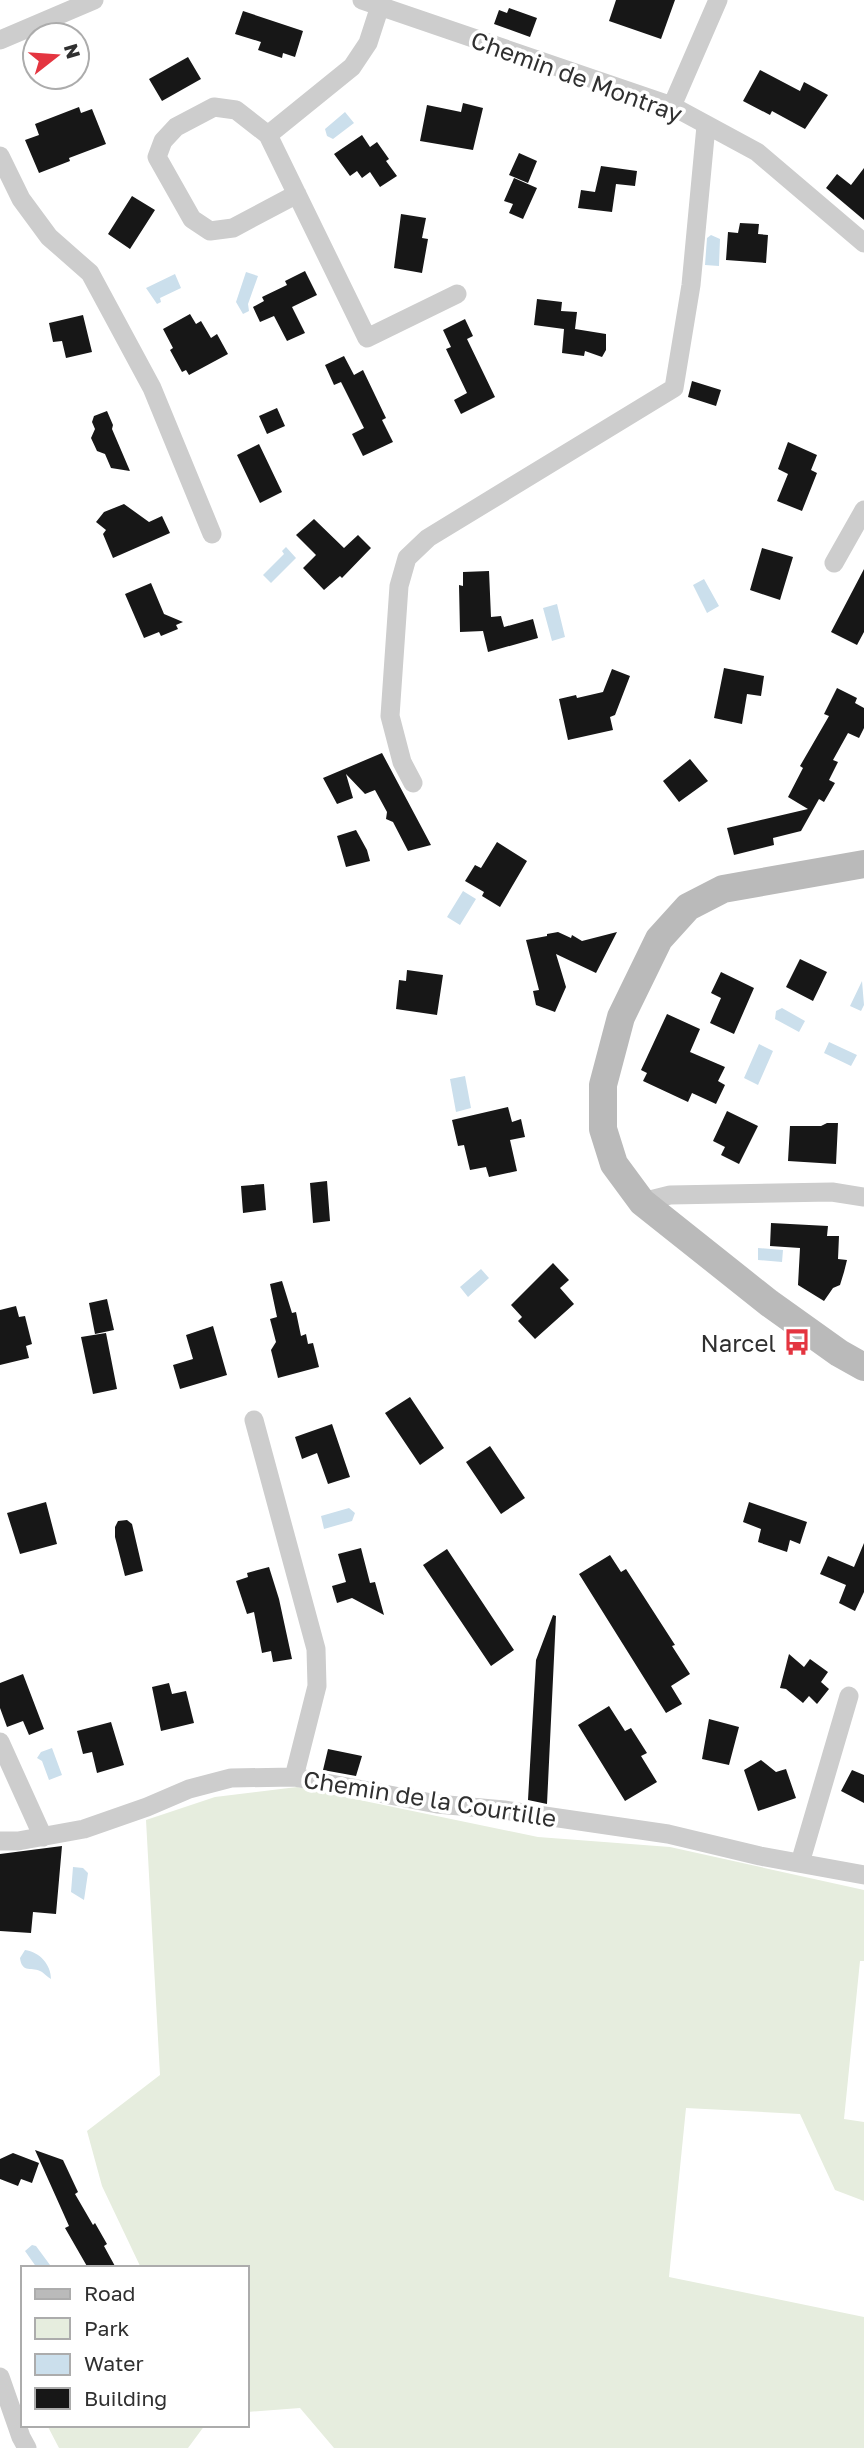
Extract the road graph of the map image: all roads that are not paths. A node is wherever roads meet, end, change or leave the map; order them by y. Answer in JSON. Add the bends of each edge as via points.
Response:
{"nodes":[{"id":1,"x":94,"y":0,"type":"edge"},
{"id":2,"x":718,"y":0,"type":"edge"},
{"id":3,"x":371,"y":3,"type":"edge"},
{"id":4,"x":0,"y":40,"type":"edge"},
{"id":5,"x":672,"y":106,"type":"junction"},
{"id":6,"x":706,"y":126,"type":"junction"},
{"id":7,"x":268,"y":135,"type":"junction"},
{"id":8,"x":0,"y":156,"type":"edge"},
{"id":9,"x":297,"y":194,"type":"junction"},
{"id":10,"x":864,"y":243,"type":"edge"},
{"id":11,"x":457,"y":294,"type":"dead end"},
{"id":12,"x":864,"y":510,"type":"edge"},
{"id":13,"x":212,"y":534,"type":"dead end"},
{"id":14,"x":834,"y":563,"type":"dead end"},
{"id":15,"x":413,"y":783,"type":"dead end"},
{"id":16,"x":864,"y":864,"type":"edge"},
{"id":17,"x":864,"y":1197,"type":"edge"},
{"id":18,"x":642,"y":1202,"type":"junction"},
{"id":19,"x":864,"y":1367,"type":"edge"},
{"id":20,"x":254,"y":1420,"type":"dead end"},
{"id":21,"x":849,"y":1696,"type":"dead end"},
{"id":22,"x":0,"y":1742,"type":"edge"},
{"id":23,"x":294,"y":1777,"type":"junction"},
{"id":24,"x":43,"y":1837,"type":"junction"},
{"id":25,"x":0,"y":1841,"type":"edge"},
{"id":26,"x":800,"y":1863,"type":"junction"},
{"id":27,"x":864,"y":1875,"type":"edge"},
{"id":28,"x":0,"y":2377,"type":"edge"},
{"id":29,"x":27,"y":2448,"type":"edge"}],
"edges":[{"from":1,"to":4,"type":"street"},
{"from":2,"to":5,"type":"street"},
{"from":3,"to":5,"type":"street","name":"Chemin de Montray"},
{"from":3,"to":7,"type":"street","name":"Chemin de Montray","via":[[368,43],[352,66]]},
{"from":5,"to":6,"type":"street","name":"Chemin de Montray"},
{"from":6,"to":10,"type":"street","name":"Chemin de Montray","via":[[757,152]]},
{"from":6,"to":15,"type":"street","via":[[691,285],[674,388],[428,538],[407,558],[399,586],[390,716],[402,762]]},
{"from":7,"to":9,"type":"street"},
{"from":7,"to":9,"type":"street","via":[[236,110],[214,107],[176,127],[157,157],[192,219],[210,231],[233,228]]},
{"from":8,"to":13,"type":"street","via":[[21,199],[49,237],[90,273],[152,388]]},
{"from":9,"to":11,"type":"street","via":[[367,338]]},
{"from":12,"to":14,"type":"street"},
{"from":16,"to":18,"type":"street","via":[[723,890],[688,907],[659,939],[621,1017],[603,1085],[603,1129],[614,1164]]},
{"from":17,"to":18,"type":"street","via":[[832,1192],[670,1195]]},
{"from":18,"to":19,"type":"street","via":[[769,1303]]},
{"from":20,"to":23,"type":"street","via":[[316,1650],[317,1686]]},
{"from":21,"to":26,"type":"street"},
{"from":22,"to":24,"type":"street"},
{"from":23,"to":24,"type":"street","name":"Chemin de la Courtille","via":[[231,1778],[84,1829]]},
{"from":23,"to":26,"type":"street","name":"Chemin de la Courtille","via":[[437,1804],[668,1834]]},
{"from":24,"to":25,"type":"street","name":"Chemin de la Courtille"},
{"from":26,"to":27,"type":"street","name":"Chemin de la Courtille"},
{"from":28,"to":29,"type":"street"}]}
